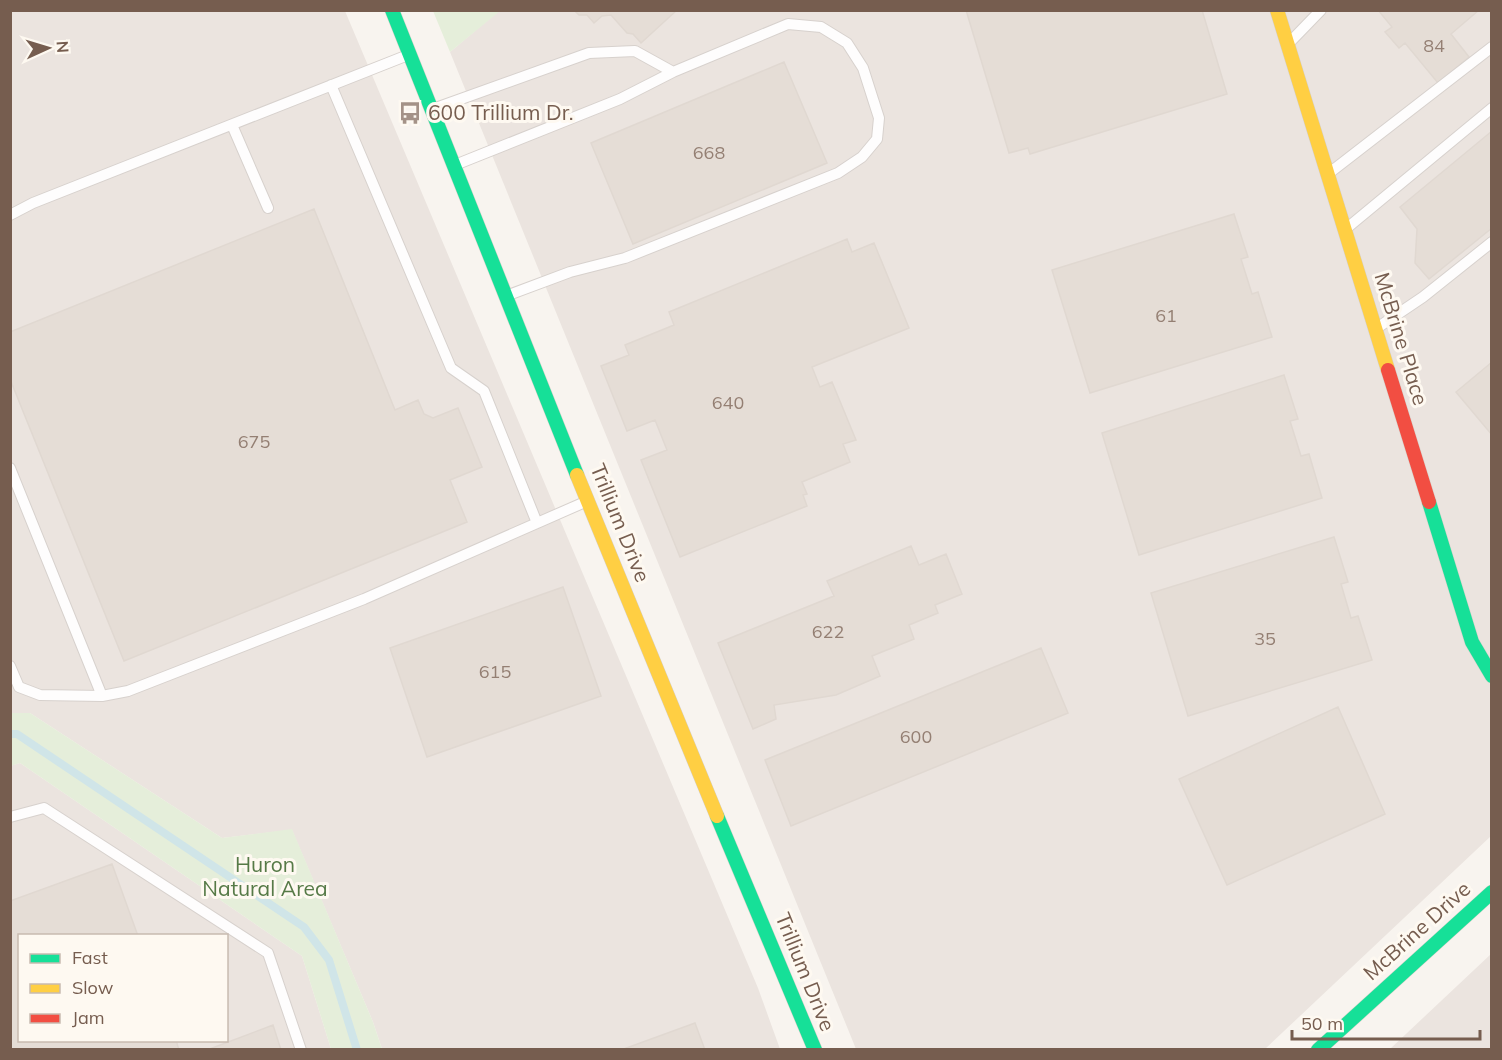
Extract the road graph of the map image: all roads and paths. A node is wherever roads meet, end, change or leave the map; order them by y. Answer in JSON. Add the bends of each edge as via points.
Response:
{"nodes":[{"id":1,"x":392,"y":10,"type":"edge"},
{"id":2,"x":1277,"y":10,"type":"edge"},
{"id":3,"x":1322,"y":10,"type":"edge"},
{"id":4,"x":1288,"y":44,"type":"junction"},
{"id":5,"x":1491,"y":47,"type":"edge"},
{"id":6,"x":410,"y":54,"type":"junction"},
{"id":7,"x":673,"y":72,"type":"junction"},
{"id":8,"x":331,"y":86,"type":"junction"},
{"id":9,"x":1491,"y":108,"type":"edge"},
{"id":10,"x":433,"y":109,"type":"junction"},
{"id":11,"x":232,"y":125,"type":"junction"},
{"id":12,"x":455,"y":165,"type":"junction"},
{"id":13,"x":1328,"y":174,"type":"junction"},
{"id":14,"x":268,"y":208,"type":"dead end"},
{"id":15,"x":10,"y":215,"type":"edge"},
{"id":16,"x":1345,"y":230,"type":"junction"},
{"id":17,"x":1491,"y":242,"type":"edge"},
{"id":18,"x":506,"y":296,"type":"junction"},
{"id":19,"x":1376,"y":329,"type":"junction"},
{"id":20,"x":10,"y":468,"type":"edge"},
{"id":21,"x":588,"y":500,"type":"junction"},
{"id":22,"x":537,"y":523,"type":"junction"},
{"id":23,"x":10,"y":666,"type":"edge"},
{"id":24,"x":1491,"y":676,"type":"edge"},
{"id":25,"x":102,"y":696,"type":"junction"},
{"id":26,"x":10,"y":817,"type":"edge"},
{"id":27,"x":1491,"y":892,"type":"edge"},
{"id":28,"x":301,"y":1050,"type":"edge"},
{"id":29,"x":815,"y":1050,"type":"edge"},
{"id":30,"x":1318,"y":1050,"type":"edge"}],
"edges":[{"from":1,"to":6,"type":"street","name":"Trillium Drive"},
{"from":2,"to":4,"type":"street","name":"McBrine Place"},
{"from":3,"to":4,"type":"lane"},
{"from":4,"to":13,"type":"street","name":"McBrine Place"},
{"from":5,"to":13,"type":"lane"},
{"from":6,"to":8,"type":"lane"},
{"from":6,"to":10,"type":"street","name":"Trillium Drive"},
{"from":7,"to":10,"type":"lane","via":[[635,51],[590,53]]},
{"from":7,"to":12,"type":"lane","via":[[620,99]]},
{"from":7,"to":18,"type":"lane","via":[[788,24],[821,27],[847,43],[863,68],[879,118],[877,139],[862,157],[838,173],[625,258],[570,272]]},
{"from":8,"to":11,"type":"lane"},
{"from":8,"to":22,"type":"lane","via":[[451,368],[484,391]]},
{"from":9,"to":16,"type":"lane"},
{"from":10,"to":12,"type":"street","name":"Trillium Drive"},
{"from":11,"to":14,"type":"lane"},
{"from":11,"to":15,"type":"lane"},
{"from":12,"to":18,"type":"street","name":"Trillium Drive"},
{"from":13,"to":16,"type":"street","name":"McBrine Place"},
{"from":16,"to":19,"type":"street","name":"McBrine Place"},
{"from":17,"to":19,"type":"lane","via":[[1424,297]]},
{"from":18,"to":21,"type":"street","name":"Trillium Drive"},
{"from":19,"to":24,"type":"street","name":"McBrine Place","via":[[1472,642]]},
{"from":20,"to":25,"type":"lane"},
{"from":21,"to":22,"type":"lane"},
{"from":21,"to":29,"type":"street","name":"Trillium Drive"},
{"from":22,"to":25,"type":"lane","via":[[364,599],[128,691]]},
{"from":23,"to":25,"type":"lane","via":[[19,687],[40,695]]},
{"from":26,"to":28,"type":"lane","via":[[44,808],[268,953]]},
{"from":27,"to":30,"type":"street","name":"McBrine Drive"}]}
